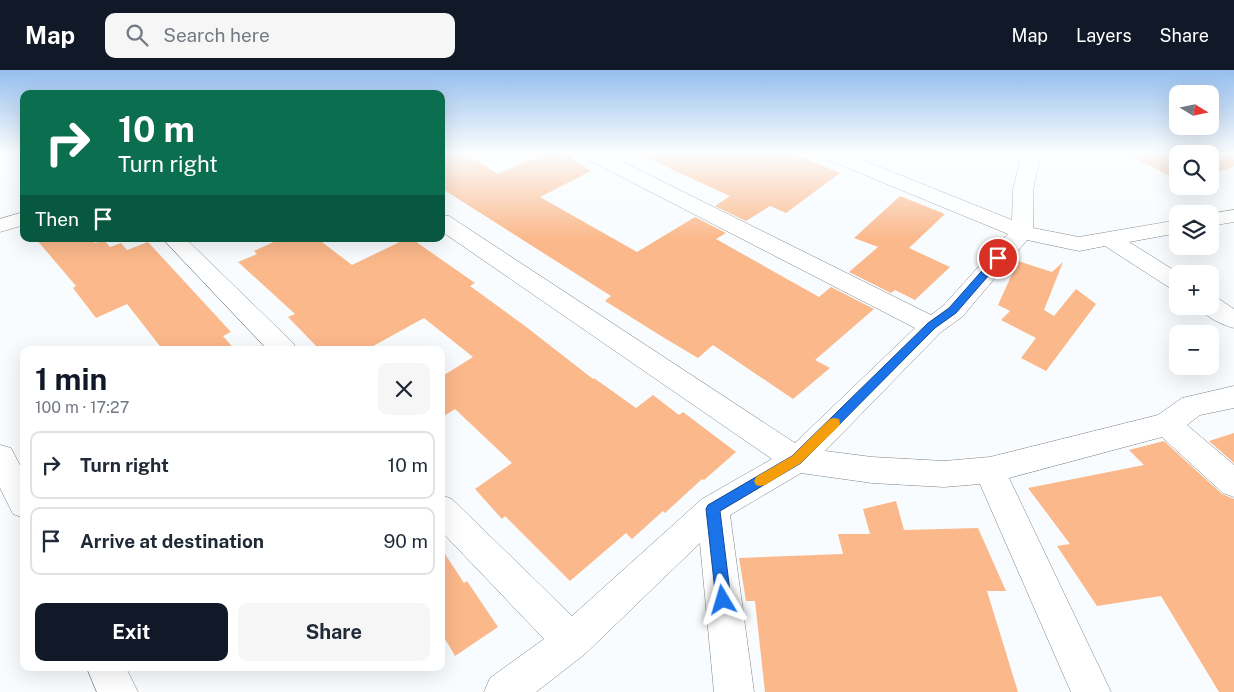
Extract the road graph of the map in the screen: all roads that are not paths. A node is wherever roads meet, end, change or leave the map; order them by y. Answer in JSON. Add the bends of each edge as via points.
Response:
{"nodes":[{"id":1,"x":647,"y":182,"type":"edge"},
{"id":2,"x":899,"y":182,"type":"edge"},
{"id":3,"x":1025,"y":182,"type":"edge"},
{"id":4,"x":1234,"y":216,"type":"edge"},
{"id":5,"x":1219,"y":218,"type":"edge"},
{"id":6,"x":20,"y":219,"type":"edge"},
{"id":7,"x":445,"y":224,"type":"edge"},
{"id":8,"x":0,"y":226,"type":"edge"},
{"id":9,"x":1169,"y":228,"type":"edge"},
{"id":10,"x":1022,"y":232,"type":"junction"},
{"id":11,"x":1108,"y":238,"type":"junction"},
{"id":12,"x":177,"y":242,"type":"edge"},
{"id":13,"x":1169,"y":277,"type":"edge"},
{"id":14,"x":1219,"y":310,"type":"edge"},
{"id":15,"x":1234,"y":320,"type":"edge"},
{"id":16,"x":932,"y":326,"type":"junction"},
{"id":17,"x":280,"y":346,"type":"edge"},
{"id":18,"x":1234,"y":397,"type":"edge"},
{"id":19,"x":1167,"y":424,"type":"junction"},
{"id":20,"x":0,"y":457,"type":"edge"},
{"id":21,"x":797,"y":460,"type":"junction"},
{"id":22,"x":990,"y":470,"type":"junction"},
{"id":23,"x":1234,"y":484,"type":"edge"},
{"id":24,"x":20,"y":496,"type":"edge"},
{"id":25,"x":713,"y":509,"type":"junction"},
{"id":26,"x":445,"y":513,"type":"edge"},
{"id":27,"x":572,"y":642,"type":"junction"},
{"id":28,"x":108,"y":671,"type":"edge"},
{"id":29,"x":118,"y":692,"type":"edge"},
{"id":30,"x":504,"y":692,"type":"edge"},
{"id":31,"x":734,"y":692,"type":"edge"},
{"id":32,"x":1091,"y":692,"type":"edge"}],
"edges":[{"from":1,"to":16,"type":"street"},
{"from":2,"to":10,"type":"street"},
{"from":3,"to":10,"type":"street"},
{"from":4,"to":5,"type":"street"},
{"from":6,"to":8,"type":"street"},
{"from":7,"to":21,"type":"street"},
{"from":9,"to":11,"type":"street"},
{"from":10,"to":11,"type":"street","via":[[1079,244]]},
{"from":10,"to":16,"type":"street","via":[[953,311]]},
{"from":11,"to":13,"type":"street"},
{"from":12,"to":17,"type":"street"},
{"from":14,"to":15,"type":"street"},
{"from":16,"to":21,"type":"street"},
{"from":18,"to":19,"type":"street","via":[[1192,406]]},
{"from":19,"to":22,"type":"street"},
{"from":19,"to":23,"type":"street"},
{"from":20,"to":24,"type":"street"},
{"from":21,"to":22,"type":"street","via":[[872,470],[944,474]]},
{"from":21,"to":25,"type":"street"},
{"from":22,"to":32,"type":"street"},
{"from":25,"to":27,"type":"street"},
{"from":25,"to":31,"type":"street"},
{"from":26,"to":27,"type":"street"},
{"from":27,"to":30,"type":"street"},
{"from":28,"to":29,"type":"street"}]}
